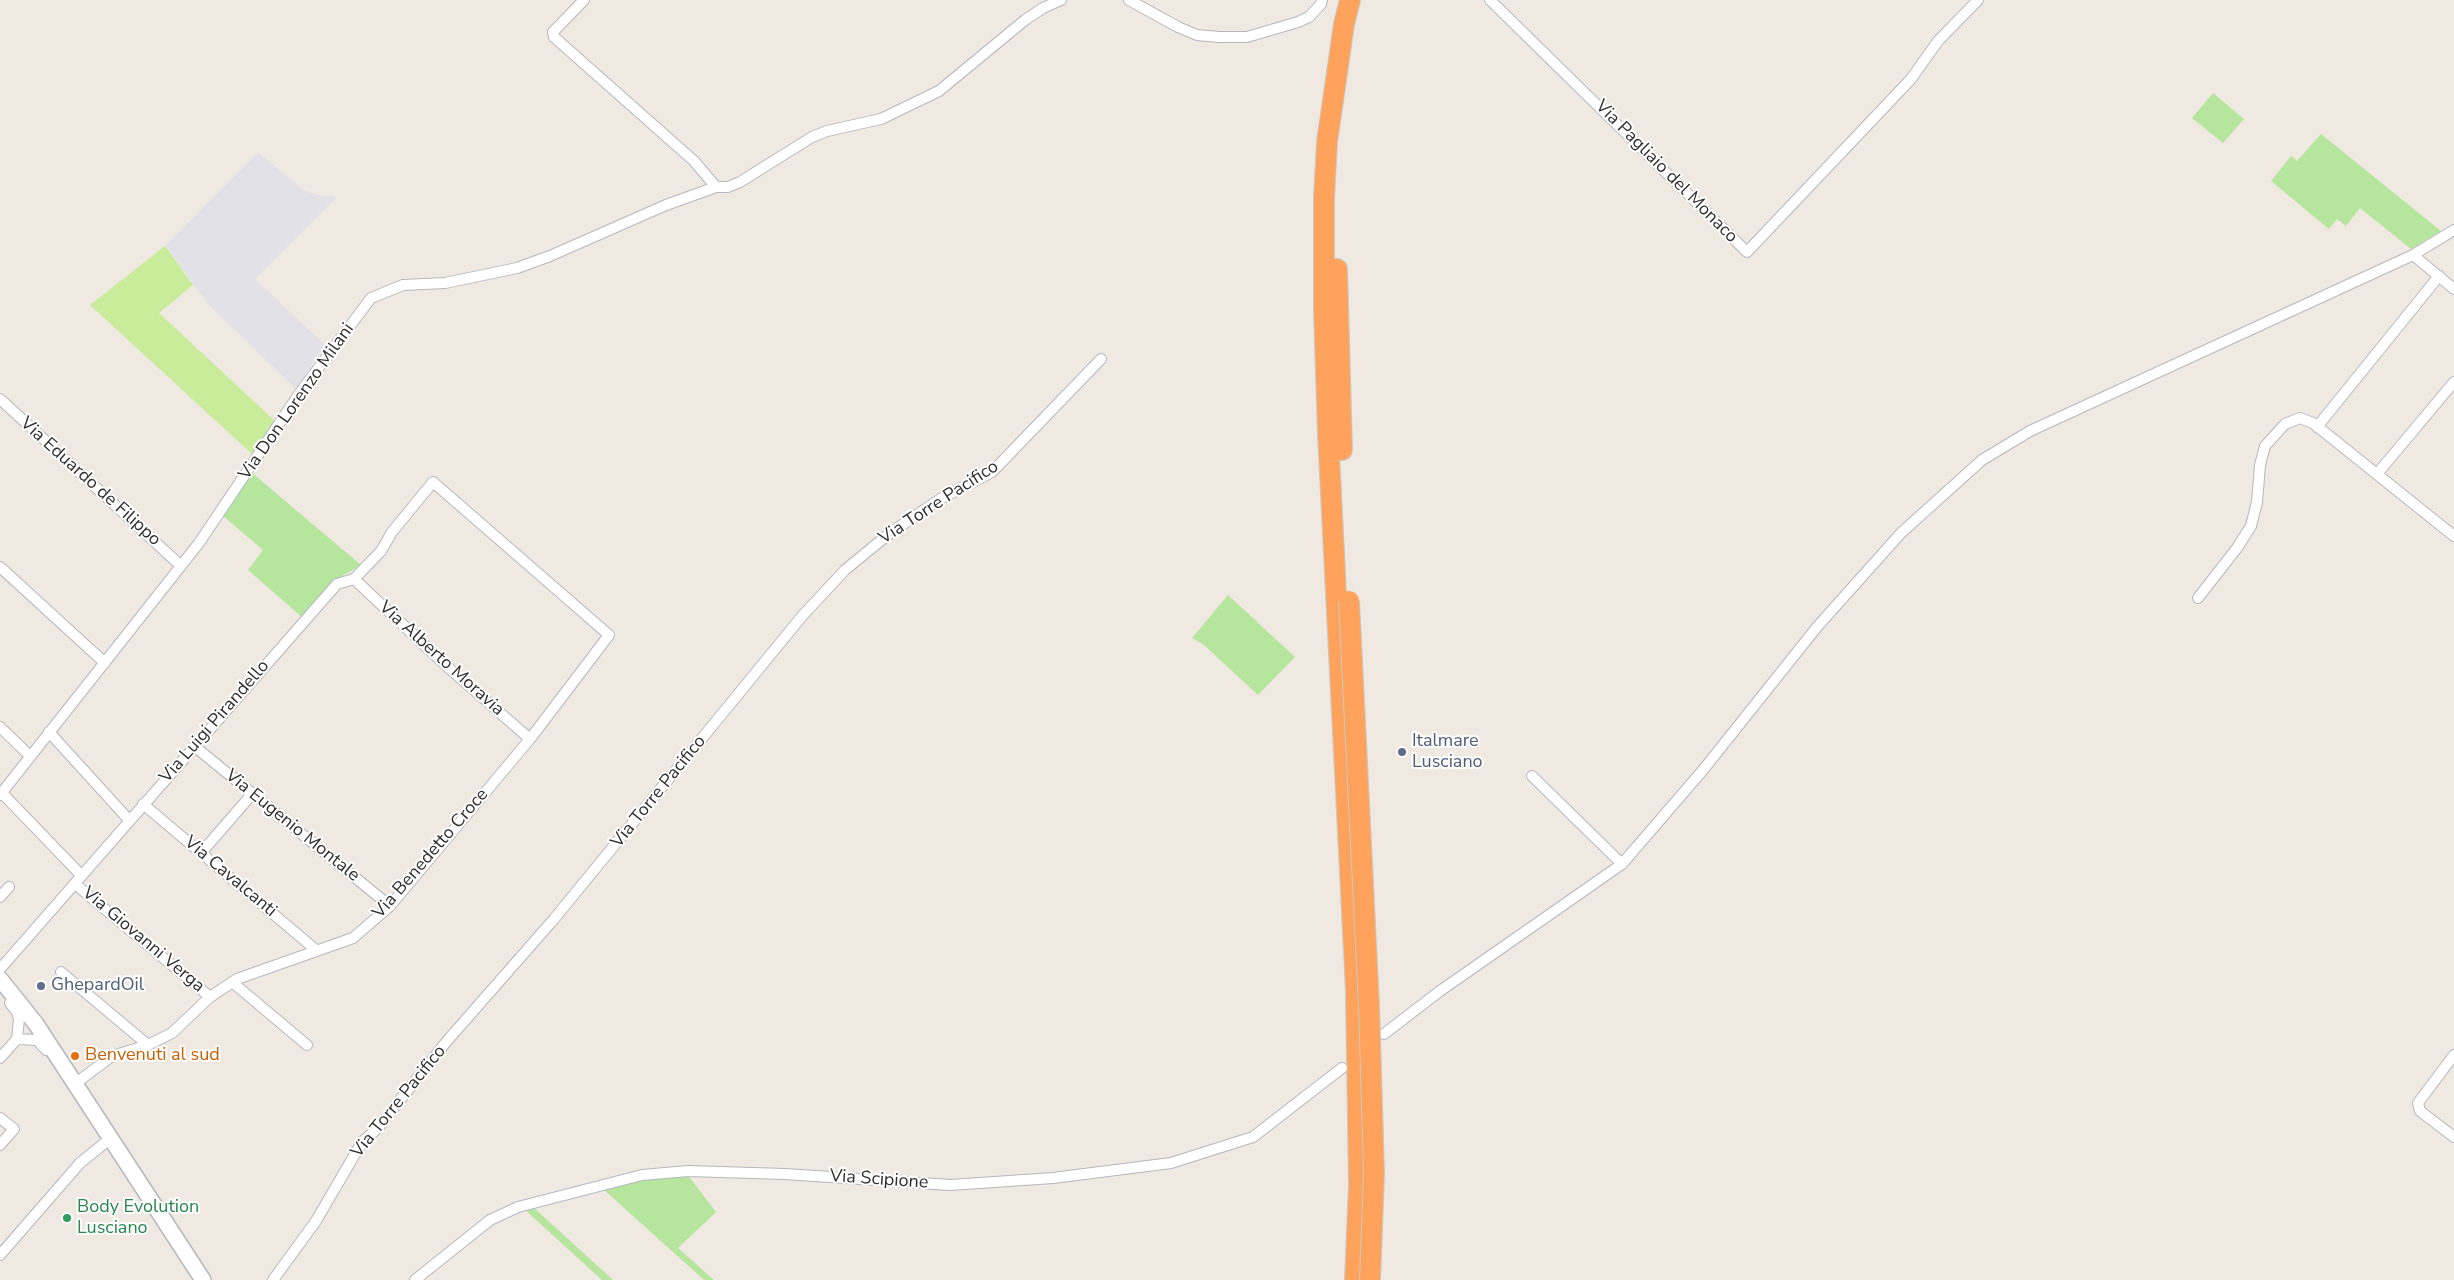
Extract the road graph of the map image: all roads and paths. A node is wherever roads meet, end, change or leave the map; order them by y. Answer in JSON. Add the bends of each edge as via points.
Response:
{"nodes":[{"id":1,"x":584,"y":0,"type":"edge"},
{"id":2,"x":1061,"y":0,"type":"edge"},
{"id":3,"x":1129,"y":0,"type":"edge"},
{"id":4,"x":1322,"y":0,"type":"edge"},
{"id":5,"x":1350,"y":0,"type":"edge"},
{"id":6,"x":1363,"y":0,"type":"edge"},
{"id":7,"x":1490,"y":0,"type":"edge"},
{"id":8,"x":1978,"y":0,"type":"edge"},
{"id":9,"x":716,"y":187,"type":"junction"},
{"id":10,"x":2454,"y":230,"type":"edge"},
{"id":11,"x":2413,"y":254,"type":"junction"},
{"id":12,"x":2439,"y":276,"type":"junction"},
{"id":13,"x":2454,"y":289,"type":"edge"},
{"id":14,"x":1101,"y":360,"type":"dead end"},
{"id":15,"x":2454,"y":382,"type":"edge"},
{"id":16,"x":0,"y":399,"type":"edge"},
{"id":17,"x":2317,"y":427,"type":"junction"},
{"id":18,"x":2377,"y":474,"type":"junction"},
{"id":19,"x":2454,"y":536,"type":"edge"},
{"id":20,"x":180,"y":565,"type":"junction"},
{"id":21,"x":0,"y":566,"type":"edge"},
{"id":22,"x":354,"y":579,"type":"junction"},
{"id":23,"x":1340,"y":585,"type":"junction"},
{"id":24,"x":2198,"y":598,"type":"dead end"},
{"id":25,"x":609,"y":635,"type":"joint"},
{"id":26,"x":105,"y":663,"type":"junction"},
{"id":27,"x":0,"y":727,"type":"edge"},
{"id":28,"x":49,"y":732,"type":"junction"},
{"id":29,"x":530,"y":738,"type":"junction"},
{"id":30,"x":194,"y":746,"type":"junction"},
{"id":31,"x":30,"y":756,"type":"junction"},
{"id":32,"x":1532,"y":776,"type":"dead end"},
{"id":33,"x":253,"y":793,"type":"junction"},
{"id":34,"x":1,"y":794,"type":"edge"},
{"id":35,"x":144,"y":804,"type":"junction"},
{"id":36,"x":129,"y":820,"type":"junction"},
{"id":37,"x":201,"y":853,"type":"junction"},
{"id":38,"x":1622,"y":864,"type":"junction"},
{"id":39,"x":81,"y":874,"type":"junction"},
{"id":40,"x":75,"y":884,"type":"junction"},
{"id":41,"x":9,"y":887,"type":"dead end"},
{"id":42,"x":0,"y":897,"type":"edge"},
{"id":43,"x":390,"y":906,"type":"junction"},
{"id":44,"x":316,"y":950,"type":"junction"},
{"id":45,"x":0,"y":969,"type":"edge"},
{"id":46,"x":61,"y":972,"type":"dead end"},
{"id":47,"x":0,"y":979,"type":"edge"},
{"id":48,"x":232,"y":982,"type":"junction"},
{"id":49,"x":0,"y":989,"type":"edge"},
{"id":50,"x":210,"y":997,"type":"junction"},
{"id":51,"x":1384,"y":1034,"type":"dead end"},
{"id":52,"x":17,"y":1039,"type":"junction"},
{"id":53,"x":148,"y":1045,"type":"junction"},
{"id":54,"x":307,"y":1045,"type":"dead end"},
{"id":55,"x":2454,"y":1055,"type":"edge"},
{"id":56,"x":0,"y":1058,"type":"edge"},
{"id":57,"x":1342,"y":1068,"type":"dead end"},
{"id":58,"x":72,"y":1078,"type":"junction"},
{"id":59,"x":0,"y":1118,"type":"edge"},
{"id":60,"x":2454,"y":1137,"type":"edge"},
{"id":61,"x":111,"y":1138,"type":"junction"},
{"id":62,"x":0,"y":1145,"type":"edge"},
{"id":63,"x":0,"y":1255,"type":"edge"},
{"id":64,"x":203,"y":1280,"type":"edge"},
{"id":65,"x":274,"y":1280,"type":"edge"},
{"id":66,"x":415,"y":1280,"type":"edge"},
{"id":67,"x":1355,"y":1280,"type":"edge"},
{"id":68,"x":1370,"y":1280,"type":"edge"}],
"edges":[{"from":1,"to":9,"type":"street","via":[[553,32],[554,37],[694,161]]},
{"from":2,"to":9,"type":"street","name":"Via Don Lorenzo Milani","via":[[1025,20],[939,91],[881,119],[812,137],[740,182]]},
{"from":3,"to":4,"type":"street","via":[[1196,35],[1218,38],[1248,37],[1298,22],[1310,17]]},
{"from":5,"to":23,"type":"highway","via":[[1333,94],[1324,198],[1324,321]]},
{"from":6,"to":23,"type":"highway","via":[[1348,76],[1337,209],[1342,457]]},
{"from":7,"to":8,"type":"street","name":"Via Pagliaio del Monaco","via":[[1747,252],[1911,79],[1938,41]]},
{"from":9,"to":20,"type":"street","name":"Via Don Lorenzo Milani","via":[[518,268],[444,282],[403,285],[371,298],[299,394],[199,543]]},
{"from":10,"to":11,"type":"street"},
{"from":11,"to":12,"type":"street"},
{"from":11,"to":38,"type":"street","via":[[2030,431],[1982,460],[1901,533],[1798,649],[1703,770]]},
{"from":12,"to":13,"type":"street"},
{"from":12,"to":17,"type":"street"},
{"from":14,"to":65,"type":"street","name":"Via Torre Pacifico","via":[[992,472],[942,498],[890,532],[845,570],[803,615],[567,904],[447,1041],[377,1129],[362,1142],[316,1221]]},
{"from":15,"to":18,"type":"street"},
{"from":16,"to":20,"type":"street","name":"Via Eduardo de Filippo"},
{"from":17,"to":18,"type":"street"},
{"from":17,"to":24,"type":"street","via":[[2300,418],[2285,424],[2265,446],[2250,526]]},
{"from":18,"to":19,"type":"street"},
{"from":20,"to":26,"type":"street","name":"Via Don Lorenzo Milani"},
{"from":21,"to":26,"type":"street"},
{"from":22,"to":25,"type":"street","name":"Via Luigi Pirandello","via":[[381,551],[392,532],[434,482]]},
{"from":22,"to":29,"type":"street","name":"Via Alberto Moravia","via":[[450,670]]},
{"from":22,"to":30,"type":"street","name":"Via Luigi Pirandello","via":[[337,584]]},
{"from":23,"to":67,"type":"highway","via":[[1356,991],[1359,1185]]},
{"from":23,"to":68,"type":"highway","bridge":true,"via":[[1369,1005],[1374,1173]]},
{"from":25,"to":29,"type":"street","name":"Via Benedetto Croce"},
{"from":26,"to":28,"type":"street","name":"Via Don Lorenzo Milani"},
{"from":27,"to":31,"type":"street"},
{"from":28,"to":31,"type":"street","name":"Via Don Lorenzo Milani"},
{"from":28,"to":36,"type":"street"},
{"from":29,"to":43,"type":"street","name":"Via Benedetto Croce"},
{"from":30,"to":33,"type":"street","name":"Via Eugenio Montale"},
{"from":30,"to":35,"type":"street","name":"Via Luigi Pirandello"},
{"from":31,"to":34,"type":"street","name":"Via Don Lorenzo Milani"},
{"from":32,"to":38,"type":"street"},
{"from":33,"to":37,"type":"street"},
{"from":33,"to":43,"type":"street","name":"Via Eugenio Montale"},
{"from":34,"to":39,"type":"street"},
{"from":35,"to":36,"type":"street","name":"Via Luigi Pirandello"},
{"from":35,"to":37,"type":"street","name":"Via Cavalcanti"},
{"from":36,"to":39,"type":"street","name":"Via Luigi Pirandello"},
{"from":37,"to":44,"type":"street","name":"Via Cavalcanti"},
{"from":38,"to":51,"type":"street"},
{"from":39,"to":40,"type":"street","name":"Via Luigi Pirandello"},
{"from":40,"to":45,"type":"street","name":"Via Luigi Pirandello"},
{"from":40,"to":50,"type":"street","name":"Via Giovanni Verga"},
{"from":41,"to":42,"type":"street"},
{"from":43,"to":44,"type":"street","name":"Via Benedetto Croce","via":[[353,938]]},
{"from":44,"to":48,"type":"street","name":"Via Benedetto Croce"},
{"from":46,"to":53,"type":"street"},
{"from":47,"to":58,"type":"main road","via":[[36,1024]]},
{"from":48,"to":50,"type":"street","name":"Via Benedetto Croce"},
{"from":48,"to":54,"type":"street"},
{"from":49,"to":52,"type":"street","via":[[17,1012]]},
{"from":50,"to":53,"type":"street","name":"Via Benedetto Croce","via":[[172,1033]]},
{"from":52,"to":56,"type":"street"},
{"from":52,"to":58,"type":"street","via":[[37,1040],[55,1064]]},
{"from":53,"to":58,"type":"street","name":"Via Benedetto Croce","via":[[112,1056]]},
{"from":55,"to":60,"type":"street","via":[[2418,1103],[2420,1111]]},
{"from":57,"to":66,"type":"street","name":"Via Scipione","via":[[1253,1137],[1171,1164],[1053,1178],[950,1185],[785,1174],[688,1171],[642,1175],[518,1207],[497,1216],[481,1225]]},
{"from":58,"to":61,"type":"main road"},
{"from":59,"to":62,"type":"street","via":[[14,1130]]},
{"from":61,"to":63,"type":"street","via":[[80,1163]]},
{"from":61,"to":64,"type":"main road"}]}
